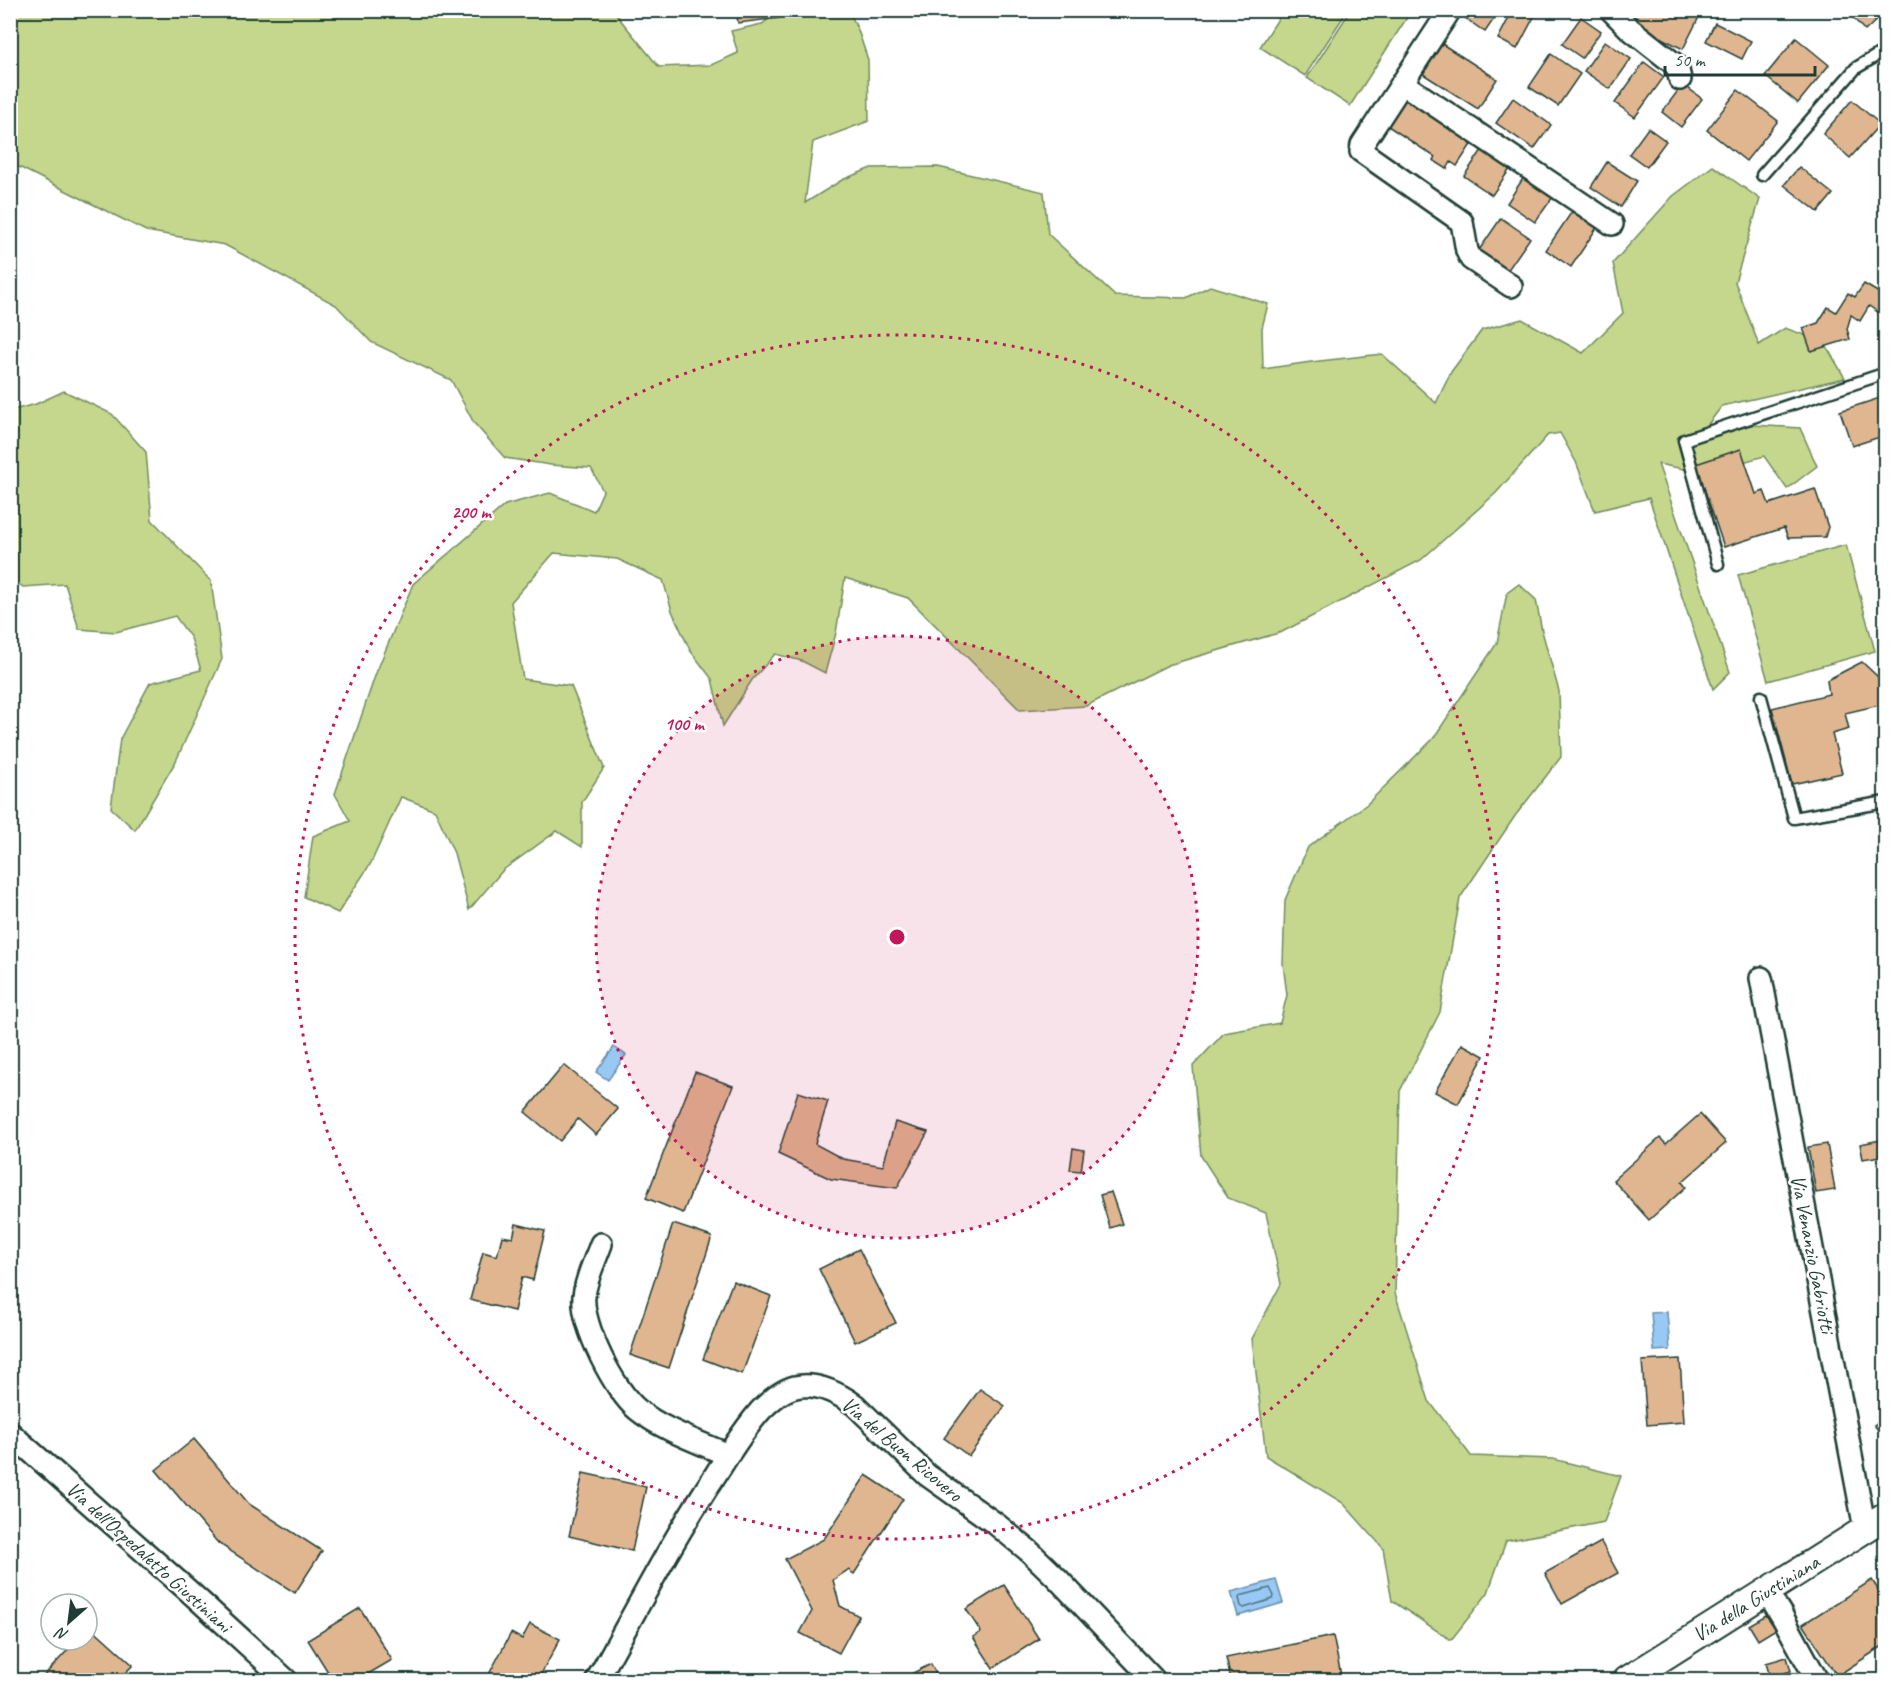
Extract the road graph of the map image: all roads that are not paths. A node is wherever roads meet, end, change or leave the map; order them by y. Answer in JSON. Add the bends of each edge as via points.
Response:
{"nodes":[{"id":1,"x":1450,"y":10,"type":"edge"},
{"id":2,"x":1611,"y":10,"type":"edge"},
{"id":3,"x":1886,"y":50,"type":"edge"},
{"id":4,"x":1680,"y":79,"type":"dead end"},
{"id":5,"x":1402,"y":83,"type":"junction"},
{"id":6,"x":1762,"y":176,"type":"dead end"},
{"id":7,"x":1612,"y":224,"type":"dead end"},
{"id":8,"x":1511,"y":286,"type":"dead end"},
{"id":9,"x":1886,"y":373,"type":"edge"},
{"id":10,"x":1718,"y":564,"type":"dead end"},
{"id":11,"x":1761,"y":697,"type":"dead end"},
{"id":12,"x":1886,"y":802,"type":"edge"},
{"id":13,"x":1761,"y":978,"type":"dead end"},
{"id":14,"x":601,"y":1244,"type":"dead end"},
{"id":15,"x":10,"y":1434,"type":"edge"},
{"id":16,"x":728,"y":1455,"type":"junction"},
{"id":17,"x":1875,"y":1523,"type":"edge"},
{"id":18,"x":1767,"y":1592,"type":"junction"},
{"id":19,"x":286,"y":1680,"type":"edge"},
{"id":20,"x":597,"y":1680,"type":"edge"},
{"id":21,"x":1154,"y":1680,"type":"edge"},
{"id":22,"x":1627,"y":1680,"type":"edge"},
{"id":23,"x":1817,"y":1680,"type":"edge"}],
"edges":[{"from":1,"to":5,"type":"street"},
{"from":2,"to":4,"type":"street","via":[[1677,66]]},
{"from":3,"to":6,"type":"lane","via":[[1856,68]]},
{"from":5,"to":7,"type":"street"},
{"from":5,"to":8,"type":"street","via":[[1361,152],[1462,222],[1471,259]]},
{"from":9,"to":10,"type":"lane","via":[[1684,440]]},
{"from":11,"to":12,"type":"lane","via":[[1794,818]]},
{"from":13,"to":17,"type":"street","name":"Via Venanzio Gabriotti"},
{"from":14,"to":16,"type":"street","via":[[584,1305],[587,1323],[612,1379],[630,1404],[644,1415]]},
{"from":15,"to":19,"type":"street","name":"Via dell'Ospedaletto Giustiniani"},
{"from":16,"to":20,"type":"street","name":"Via del Buon Ricovero"},
{"from":16,"to":21,"type":"street","name":"Via del Buon Ricovero","via":[[753,1419],[781,1393],[795,1387],[816,1387],[842,1396],[927,1475],[1036,1557]]},
{"from":17,"to":18,"type":"street","name":"Via della Giustiniana"},
{"from":18,"to":22,"type":"street","name":"Via della Giustiniana"},
{"from":18,"to":23,"type":"street"}]}
